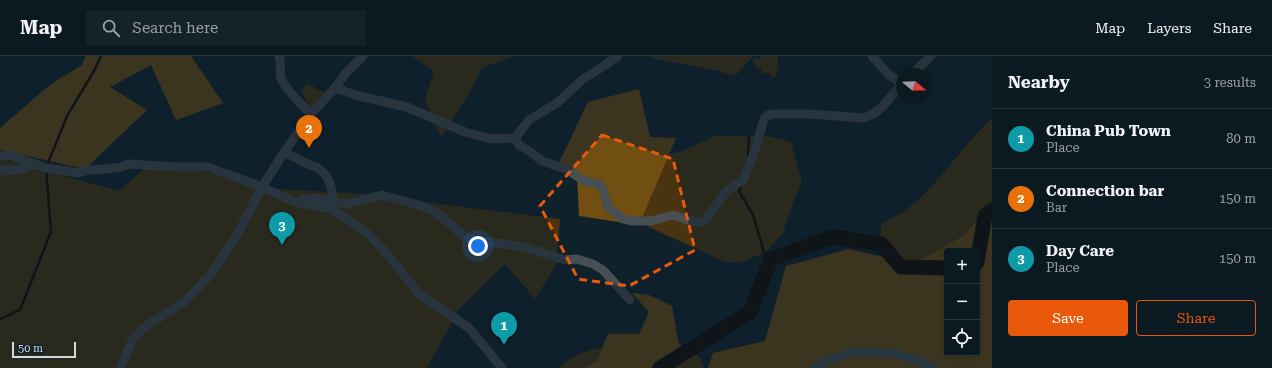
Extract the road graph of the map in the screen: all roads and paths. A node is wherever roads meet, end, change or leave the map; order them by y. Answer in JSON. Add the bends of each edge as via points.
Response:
{"nodes":[{"id":1,"x":280,"y":56,"type":"edge"},
{"id":2,"x":363,"y":56,"type":"edge"},
{"id":3,"x":618,"y":56,"type":"edge"},
{"id":4,"x":872,"y":56,"type":"edge"},
{"id":5,"x":931,"y":56,"type":"edge"},
{"id":6,"x":918,"y":68,"type":"edge"},
{"id":7,"x":896,"y":80,"type":"edge"},
{"id":8,"x":335,"y":88,"type":"junction"},
{"id":9,"x":896,"y":91,"type":"edge"},
{"id":10,"x":312,"y":114,"type":"junction"},
{"id":11,"x":516,"y":138,"type":"junction"},
{"id":12,"x":285,"y":151,"type":"junction"},
{"id":13,"x":0,"y":156,"type":"edge"},
{"id":14,"x":34,"y":164,"type":"junction"},
{"id":15,"x":0,"y":172,"type":"edge"},
{"id":16,"x":262,"y":187,"type":"junction"},
{"id":17,"x":295,"y":202,"type":"junction"},
{"id":18,"x":333,"y":202,"type":"junction"},
{"id":19,"x":630,"y":300,"type":"dead end"},
{"id":20,"x":120,"y":368,"type":"edge"},
{"id":21,"x":502,"y":368,"type":"edge"},
{"id":22,"x":815,"y":368,"type":"edge"},
{"id":23,"x":933,"y":368,"type":"edge"}],
"edges":[{"from":1,"to":10,"type":"street","via":[[283,83],[297,101]]},
{"from":2,"to":8,"type":"street","via":[[346,72]]},
{"from":3,"to":11,"type":"street","via":[[583,79],[557,103],[529,120]]},
{"from":4,"to":7,"type":"street"},
{"from":5,"to":6,"type":"street"},
{"from":8,"to":10,"type":"street"},
{"from":8,"to":11,"type":"street","via":[[407,106],[465,132],[492,138]]},
{"from":9,"to":11,"type":"street","via":[[881,109],[864,118],[810,114],[768,115],[764,119],[743,180],[727,190],[706,220],[698,222],[673,215],[651,221],[623,219],[608,207],[599,184],[542,161],[519,145]]},
{"from":10,"to":12,"type":"street"},
{"from":12,"to":16,"type":"street"},
{"from":12,"to":18,"type":"street","via":[[303,163],[319,169],[330,185]]},
{"from":13,"to":14,"type":"street","via":[[9,155]]},
{"from":14,"to":15,"type":"street","via":[[19,170]]},
{"from":14,"to":16,"type":"street","via":[[79,173],[129,164],[208,167]]},
{"from":16,"to":17,"type":"street"},
{"from":16,"to":20,"type":"street","via":[[237,236],[211,274],[185,301],[145,327],[133,339]]},
{"from":17,"to":18,"type":"street","via":[[318,198]]},
{"from":17,"to":21,"type":"street","via":[[328,208],[358,225],[388,255],[418,293],[469,328]]},
{"from":18,"to":19,"type":"street","via":[[347,204],[382,195],[422,206],[441,216],[473,240],[524,247],[565,260],[577,259],[593,264],[603,270]]},
{"from":22,"to":23,"type":"street","via":[[831,359],[855,352],[892,353]]}]}
